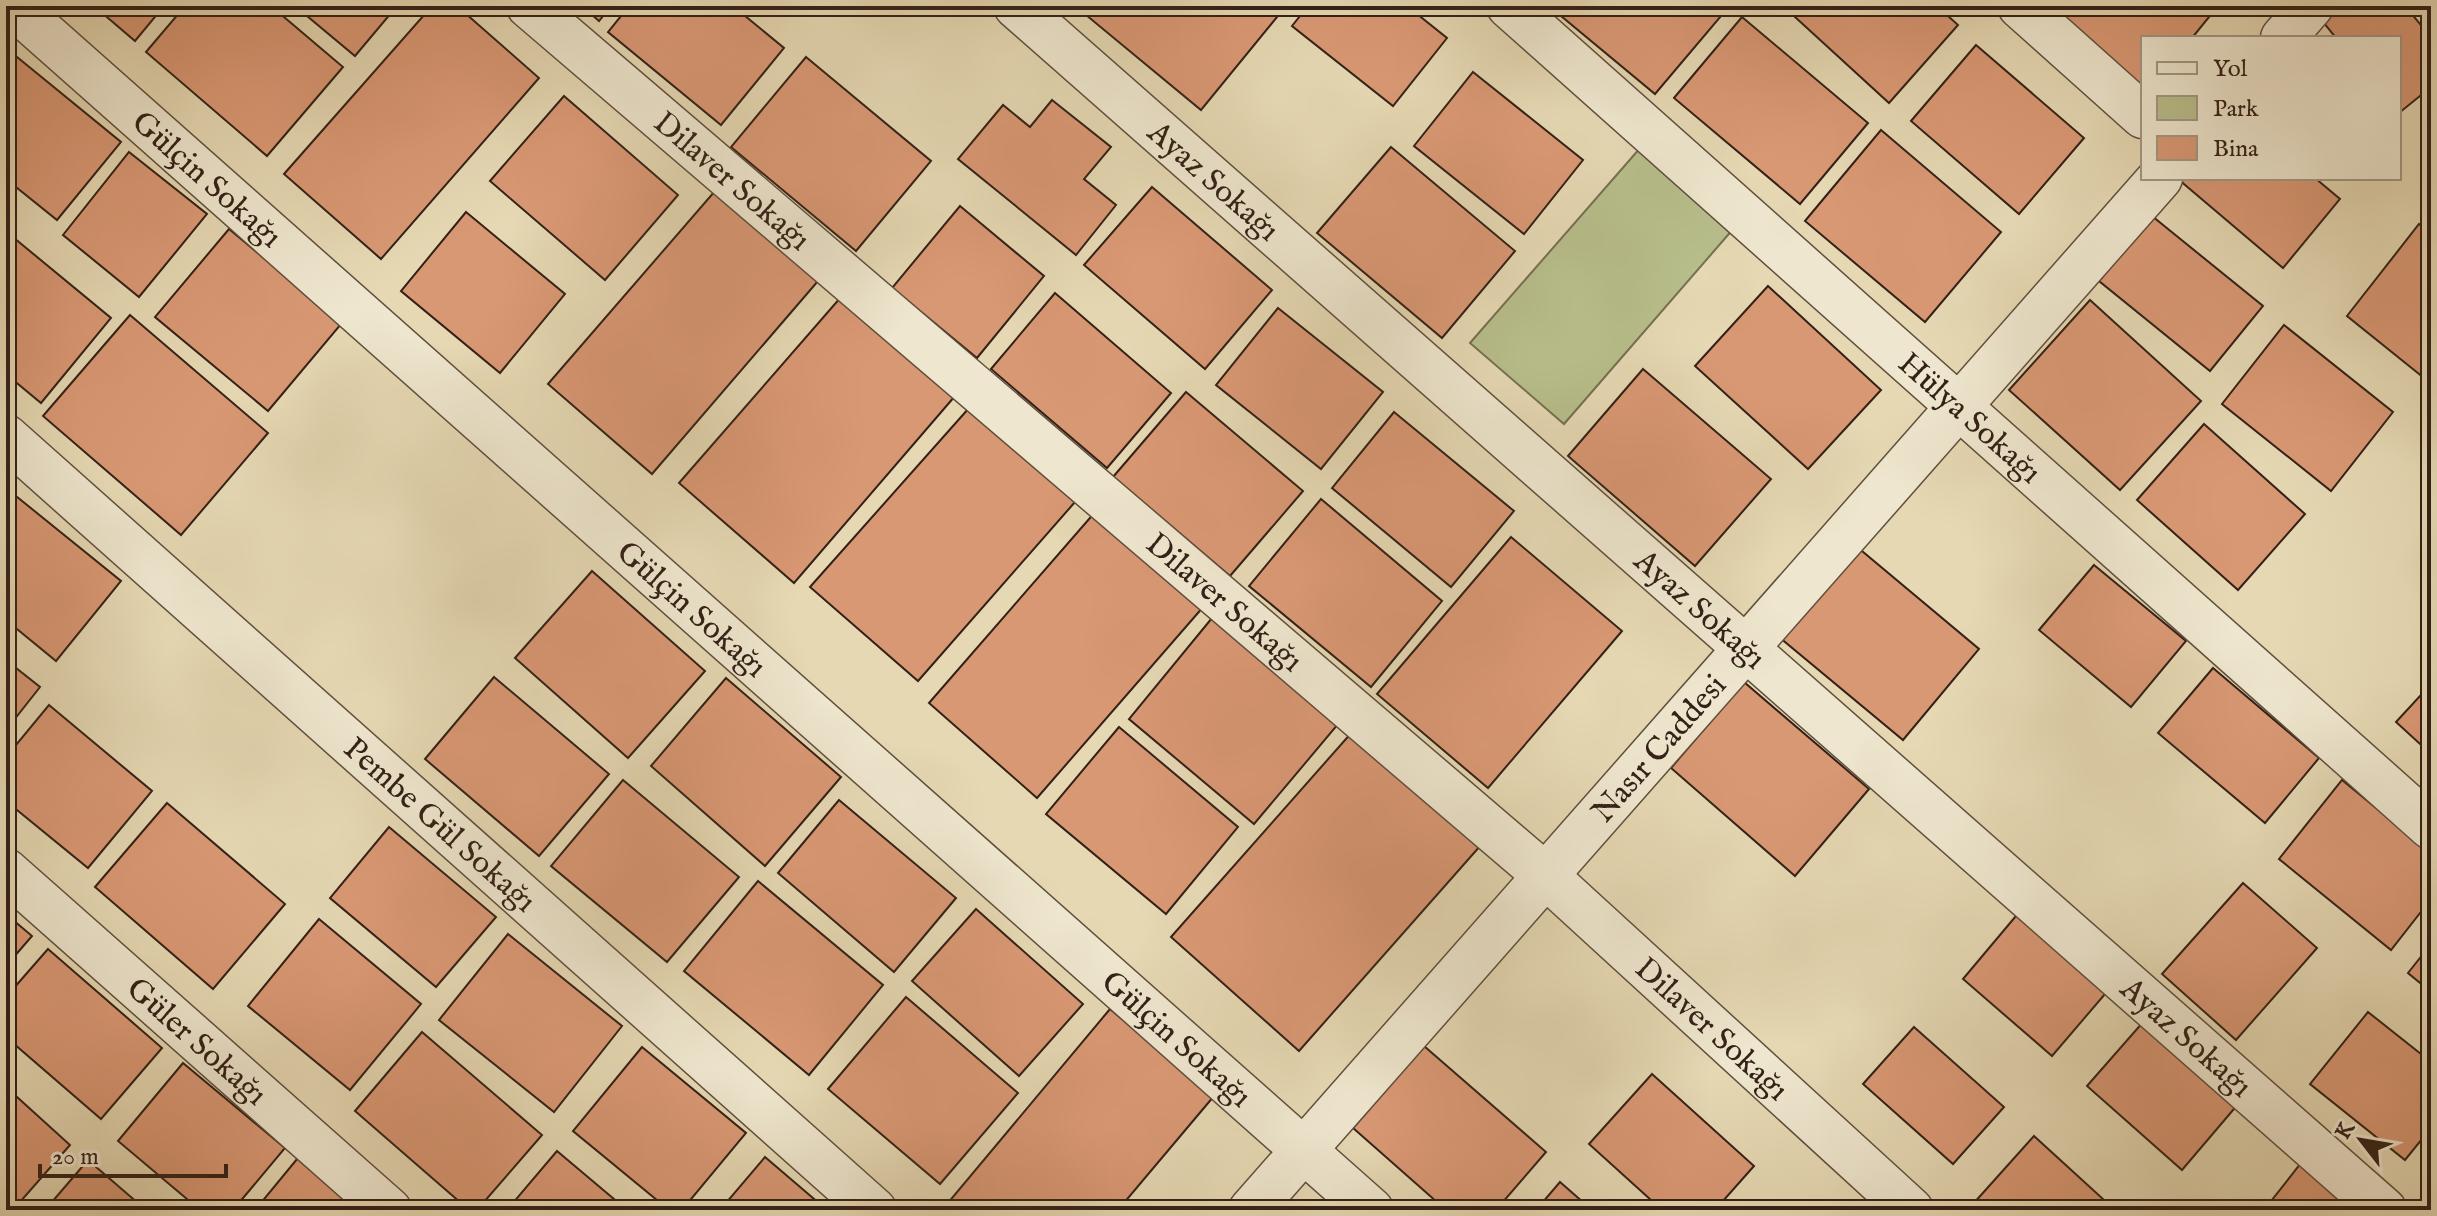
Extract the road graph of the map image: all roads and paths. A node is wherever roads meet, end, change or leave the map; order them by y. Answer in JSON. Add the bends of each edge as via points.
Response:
{"nodes":[{"id":1,"x":13,"y":6,"type":"edge"},
{"id":2,"x":529,"y":6,"type":"edge"},
{"id":3,"x":1016,"y":6,"type":"edge"},
{"id":4,"x":1509,"y":6,"type":"edge"},
{"id":5,"x":2020,"y":6,"type":"edge"},
{"id":6,"x":2311,"y":6,"type":"edge"},
{"id":7,"x":2285,"y":36,"type":"edge"},
{"id":8,"x":2141,"y":114,"type":"edge"},
{"id":9,"x":2158,"y":180,"type":"edge"},
{"id":10,"x":1958,"y":408,"type":"junction"},
{"id":11,"x":6,"y":437,"type":"edge"},
{"id":12,"x":1745,"y":650,"type":"junction"},
{"id":13,"x":2431,"y":827,"type":"edge"},
{"id":14,"x":6,"y":871,"type":"edge"},
{"id":15,"x":1546,"y":876,"type":"junction"},
{"id":16,"x":1303,"y":1150,"type":"junction"},
{"id":17,"x":389,"y":1210,"type":"edge"},
{"id":18,"x":874,"y":1210,"type":"edge"},
{"id":19,"x":1251,"y":1210,"type":"edge"},
{"id":20,"x":1371,"y":1210,"type":"edge"},
{"id":21,"x":1911,"y":1210,"type":"edge"},
{"id":22,"x":2384,"y":1210,"type":"edge"}],
"edges":[{"from":1,"to":16,"type":"street","name":"Gülçin Sokağı"},
{"from":2,"to":15,"type":"street","name":"Dilaver Sokağı"},
{"from":3,"to":12,"type":"street","name":"Ayaz Sokağı"},
{"from":4,"to":10,"type":"street","name":"Hülya Sokağı"},
{"from":5,"to":8,"type":"street"},
{"from":6,"to":7,"type":"street"},
{"from":9,"to":10,"type":"street","name":"Nasır Caddesi"},
{"from":10,"to":12,"type":"street","name":"Nasır Caddesi"},
{"from":10,"to":13,"type":"street","name":"Hülya Sokağı"},
{"from":11,"to":18,"type":"street","name":"Pembe Gül Sokağı"},
{"from":12,"to":15,"type":"street","name":"Nasır Caddesi"},
{"from":12,"to":22,"type":"street","name":"Ayaz Sokağı"},
{"from":14,"to":17,"type":"street","name":"Güler Sokağı"},
{"from":15,"to":16,"type":"street","name":"Nasır Caddesi"},
{"from":15,"to":21,"type":"street","name":"Dilaver Sokağı"},
{"from":16,"to":19,"type":"street","name":"Nasır Caddesi"},
{"from":16,"to":20,"type":"street","name":"Gülçin Sokağı"}]}
